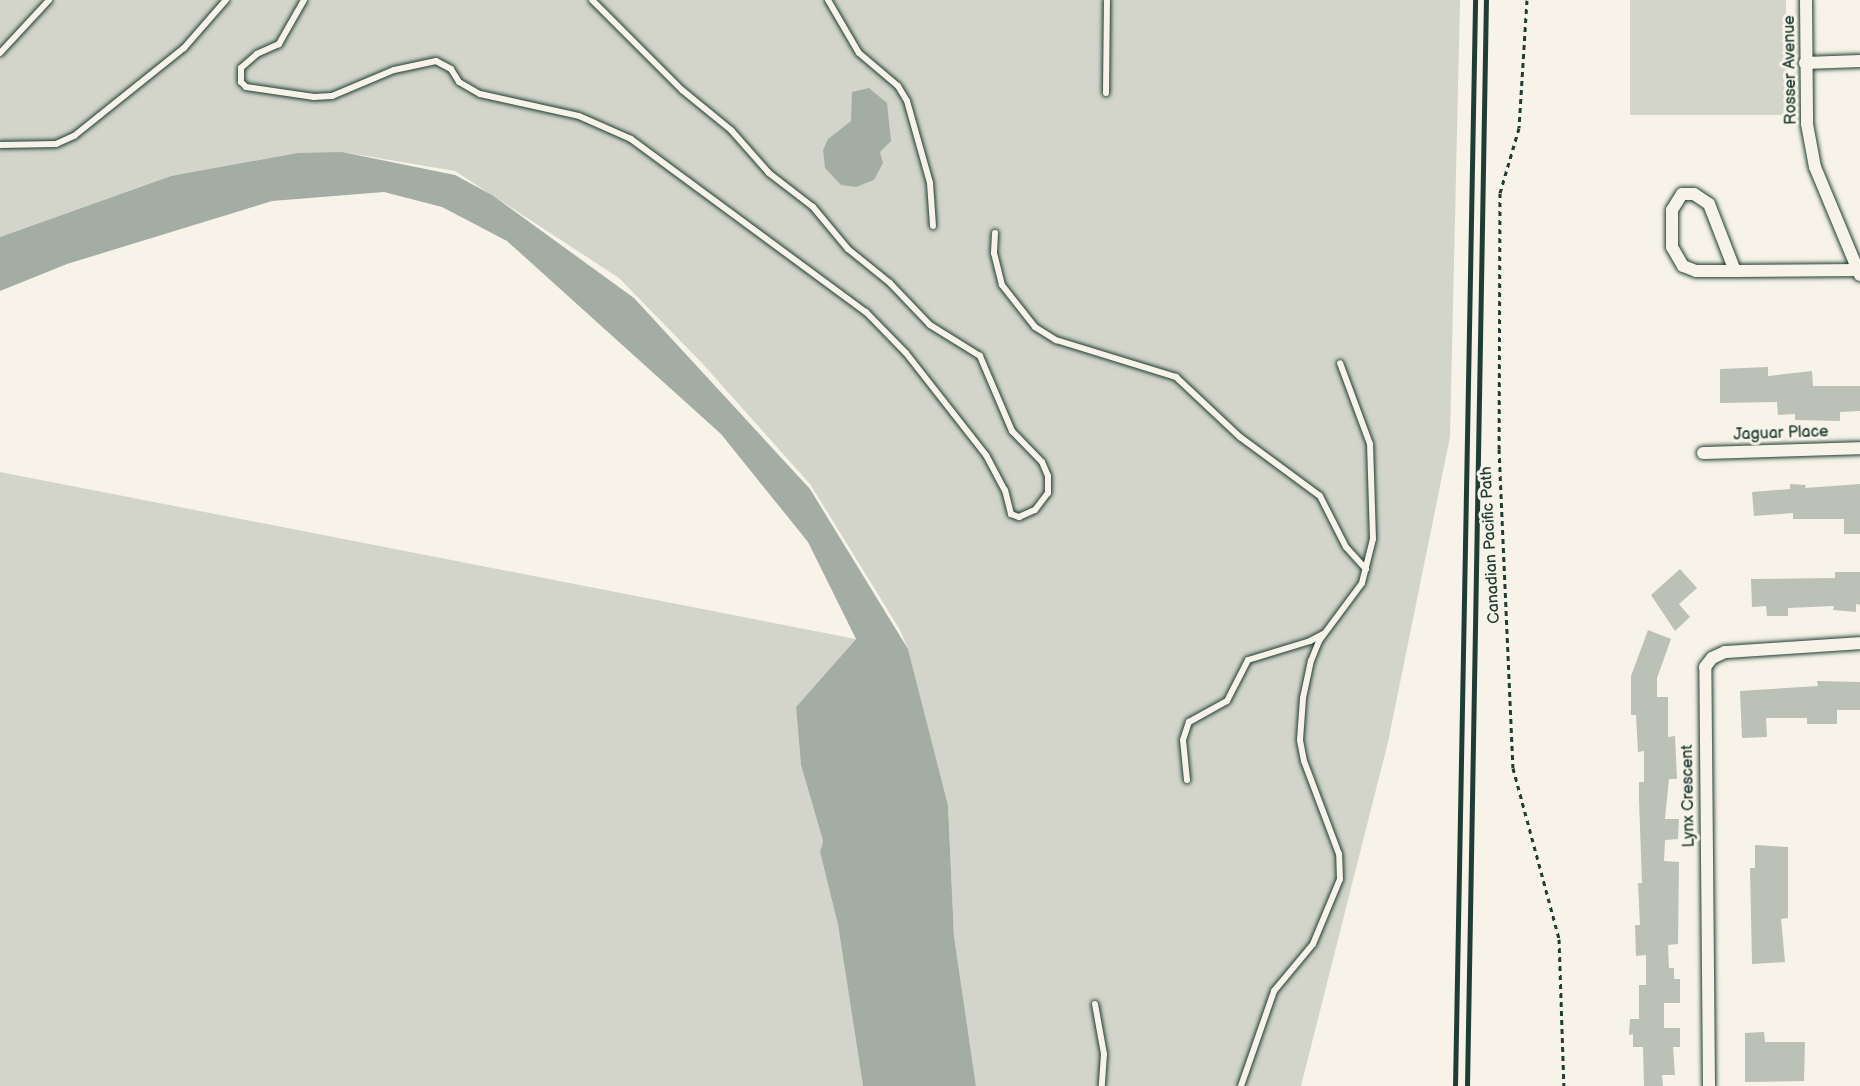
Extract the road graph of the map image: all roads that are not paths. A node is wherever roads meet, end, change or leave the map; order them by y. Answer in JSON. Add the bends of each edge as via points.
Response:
{"nodes":[{"id":1,"x":49,"y":0,"type":"edge"},
{"id":2,"x":226,"y":0,"type":"edge"},
{"id":3,"x":304,"y":0,"type":"edge"},
{"id":4,"x":592,"y":0,"type":"edge"},
{"id":5,"x":828,"y":0,"type":"edge"},
{"id":6,"x":1107,"y":0,"type":"edge"},
{"id":7,"x":1806,"y":0,"type":"edge"},
{"id":8,"x":0,"y":53,"type":"edge"},
{"id":9,"x":1860,"y":61,"type":"edge"},
{"id":10,"x":1805,"y":63,"type":"junction"},
{"id":11,"x":1106,"y":93,"type":"dead end"},
{"id":12,"x":0,"y":145,"type":"edge"},
{"id":13,"x":933,"y":226,"type":"dead end"},
{"id":14,"x":995,"y":233,"type":"dead end"},
{"id":15,"x":1735,"y":271,"type":"junction"},
{"id":16,"x":1860,"y":272,"type":"edge"},
{"id":17,"x":1340,"y":363,"type":"dead end"},
{"id":18,"x":1860,"y":448,"type":"edge"},
{"id":19,"x":1703,"y":453,"type":"dead end"},
{"id":20,"x":1366,"y":568,"type":"junction"},
{"id":21,"x":1332,"y":625,"type":"junction"},
{"id":22,"x":1860,"y":643,"type":"edge"},
{"id":23,"x":1187,"y":780,"type":"dead end"},
{"id":24,"x":1095,"y":1004,"type":"dead end"},
{"id":25,"x":1102,"y":1086,"type":"edge"},
{"id":26,"x":1241,"y":1086,"type":"edge"},
{"id":27,"x":1709,"y":1086,"type":"edge"}],
"edges":[{"from":1,"to":8,"type":"lane"},
{"from":2,"to":12,"type":"lane","via":[[184,48],[74,136],[56,144]]},
{"from":3,"to":4,"type":"lane","via":[[279,44],[257,54],[242,68],[241,82],[246,87],[332,96],[394,70],[436,61],[480,94],[579,116],[631,138],[866,312],[906,353],[986,455],[1005,490],[1011,514],[1019,517],[1035,510],[1048,493],[1048,476],[1042,462],[1012,431],[980,356],[930,325],[890,283],[848,249],[813,207],[769,173],[731,130],[682,90]]},
{"from":5,"to":13,"type":"lane","via":[[859,53],[898,86],[907,100],[930,183]]},
{"from":6,"to":11,"type":"lane","via":[[1110,26]]},
{"from":7,"to":10,"type":"street","name":"Rosser Avenue"},
{"from":9,"to":10,"type":"street"},
{"from":10,"to":16,"type":"street","name":"Rosser Avenue","via":[[1806,124],[1815,166]]},
{"from":14,"to":20,"type":"lane","via":[[994,253],[1002,285],[1035,327],[1056,340],[1176,376],[1240,438],[1320,496],[1342,541]]},
{"from":15,"to":15,"type":"street","via":[[1709,204],[1694,194],[1682,194],[1672,210],[1675,256],[1683,266],[1696,271]]},
{"from":15,"to":16,"type":"street"},
{"from":17,"to":20,"type":"lane","via":[[1370,444],[1373,539]]},
{"from":18,"to":19,"type":"street","name":"Jaguar Place"},
{"from":20,"to":21,"type":"lane","via":[[1353,600]]},
{"from":21,"to":23,"type":"lane","via":[[1310,641],[1248,660],[1227,702],[1189,722],[1183,740]]},
{"from":21,"to":26,"type":"lane","via":[[1311,661],[1300,740],[1304,761],[1340,854],[1340,879],[1313,944],[1274,991]]},
{"from":22,"to":27,"type":"street","name":"Lynx Crescent","via":[[1725,652],[1705,667]]},
{"from":24,"to":25,"type":"lane","via":[[1104,1054]]}]}
